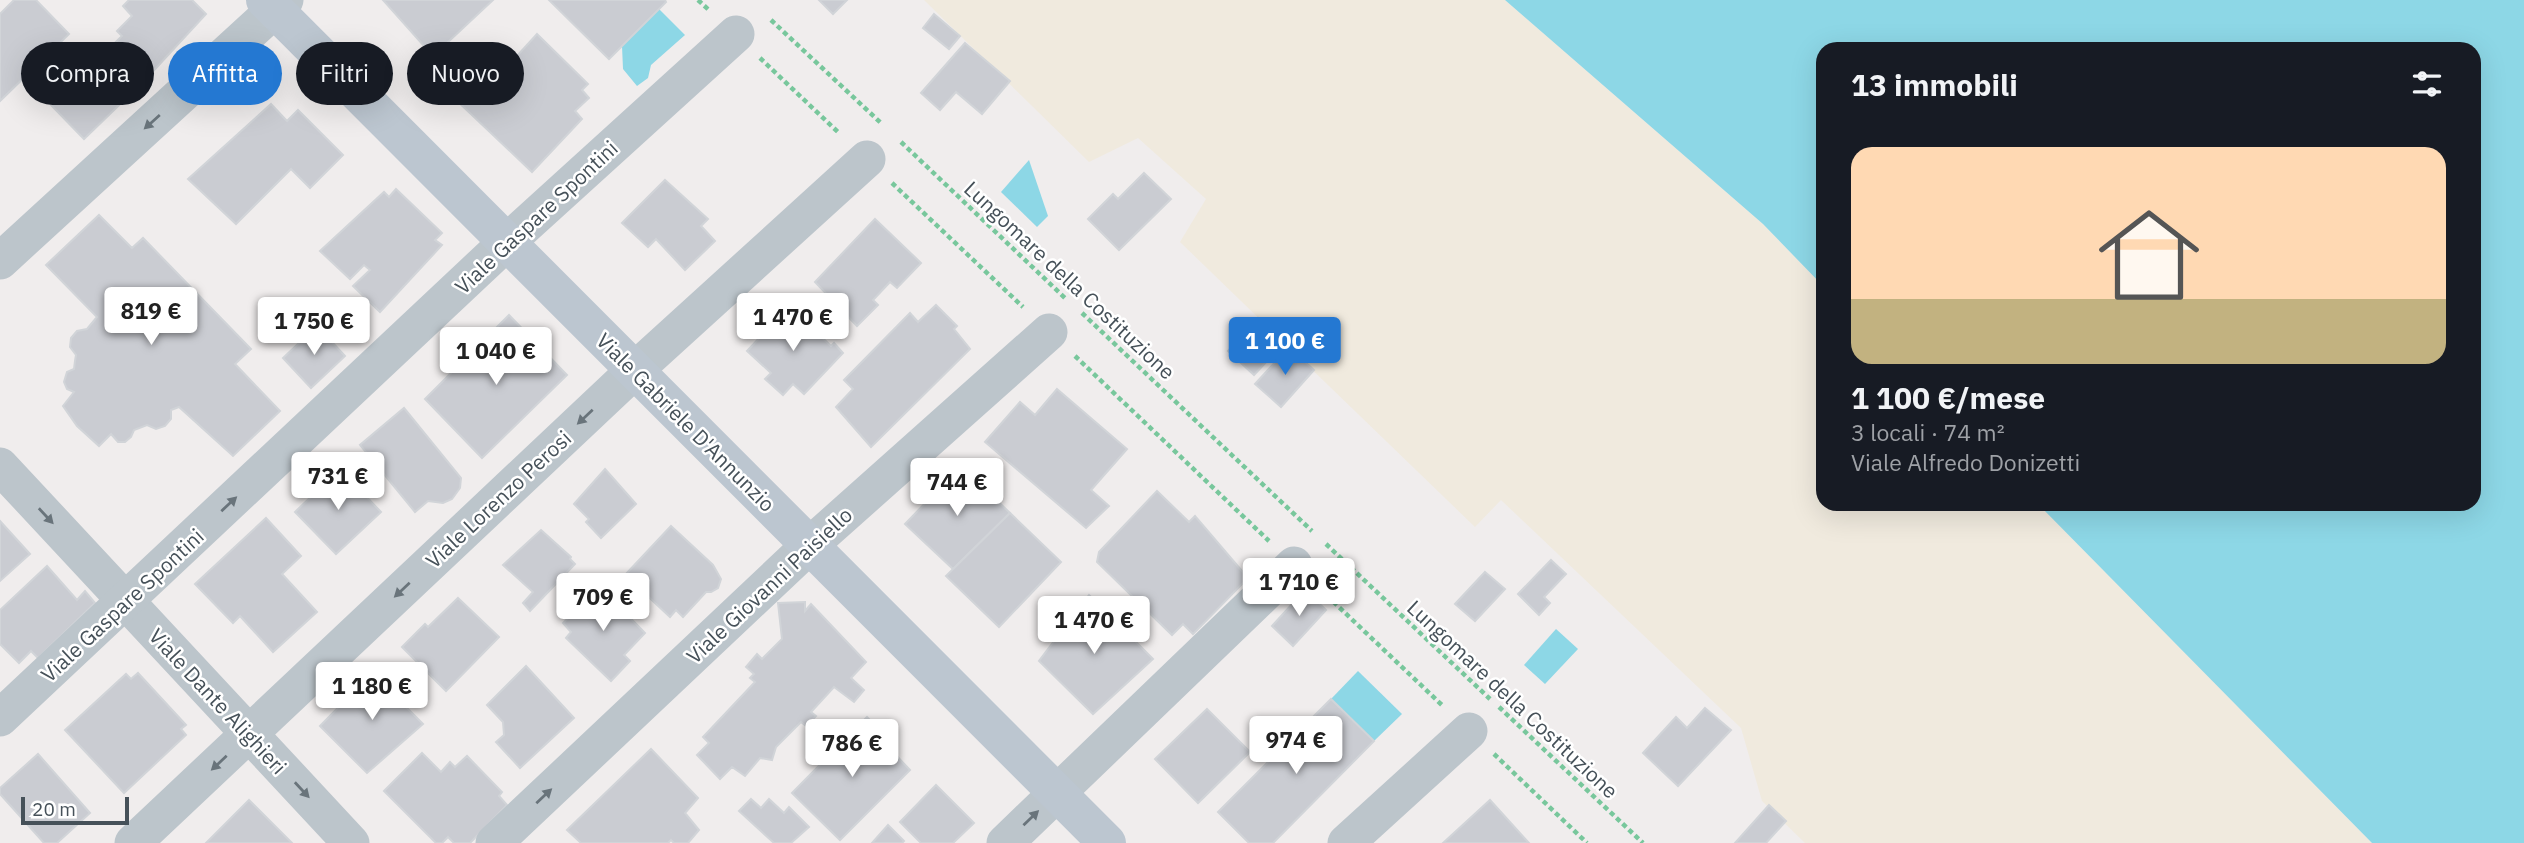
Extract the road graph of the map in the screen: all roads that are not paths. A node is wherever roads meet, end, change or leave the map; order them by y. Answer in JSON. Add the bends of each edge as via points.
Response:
{"nodes":[{"id":1,"x":275,"y":3,"type":"edge"},
{"id":2,"x":750,"y":23,"type":"road end"},
{"id":3,"x":867,"y":159,"type":"road end"},
{"id":4,"x":507,"y":242,"type":"junction"},
{"id":5,"x":0,"y":261,"type":"edge"},
{"id":6,"x":1049,"y":332,"type":"road end"},
{"id":7,"x":635,"y":370,"type":"junction"},
{"id":8,"x":0,"y":466,"type":"edge"},
{"id":9,"x":810,"y":545,"type":"junction"},
{"id":10,"x":1294,"y":565,"type":"road end"},
{"id":11,"x":126,"y":601,"type":"junction"},
{"id":12,"x":0,"y":718,"type":"edge"},
{"id":13,"x":1469,"y":731,"type":"road end"},
{"id":14,"x":250,"y":734,"type":"junction"},
{"id":15,"x":1057,"y":793,"type":"junction"},
{"id":16,"x":132,"y":843,"type":"edge"},
{"id":17,"x":351,"y":843,"type":"edge"},
{"id":18,"x":494,"y":843,"type":"edge"},
{"id":19,"x":1005,"y":843,"type":"edge"},
{"id":20,"x":1107,"y":843,"type":"edge"},
{"id":21,"x":1346,"y":843,"type":"edge"}],
"edges":[{"from":1,"to":4,"type":"street","name":"Viale Gabriele D'Annunzio"},
{"from":1,"to":5,"type":"street","one_way":true},
{"from":2,"to":4,"type":"street","name":"Viale Gaspare Spontini"},
{"from":3,"to":7,"type":"street","name":"Viale Lorenzo Perosi"},
{"from":4,"to":7,"type":"street","name":"Viale Gabriele D'Annunzio"},
{"from":11,"to":4,"type":"street","name":"Viale Gaspare Spontini","one_way":true},
{"from":6,"to":9,"type":"street","name":"Viale Giovanni Paisiello"},
{"from":7,"to":9,"type":"street","name":"Viale Gabriele D'Annunzio"},
{"from":7,"to":14,"type":"street","name":"Viale Lorenzo Perosi","one_way":true},
{"from":8,"to":11,"type":"street","name":"Viale Dante Alighieri","one_way":true},
{"from":9,"to":15,"type":"street","name":"Viale Gabriele D'Annunzio"},
{"from":18,"to":9,"type":"street","name":"Viale Giovanni Paisiello","one_way":true},
{"from":10,"to":15,"type":"street"},
{"from":11,"to":12,"type":"street","name":"Viale Gaspare Spontini"},
{"from":11,"to":14,"type":"street","name":"Viale Dante Alighieri"},
{"from":13,"to":21,"type":"street"},
{"from":14,"to":16,"type":"street","name":"Viale Lorenzo Perosi","one_way":true},
{"from":14,"to":17,"type":"street","name":"Viale Dante Alighieri","one_way":true},
{"from":19,"to":15,"type":"street","one_way":true},
{"from":15,"to":20,"type":"street","name":"Viale Gabriele D'Annunzio"}]}
